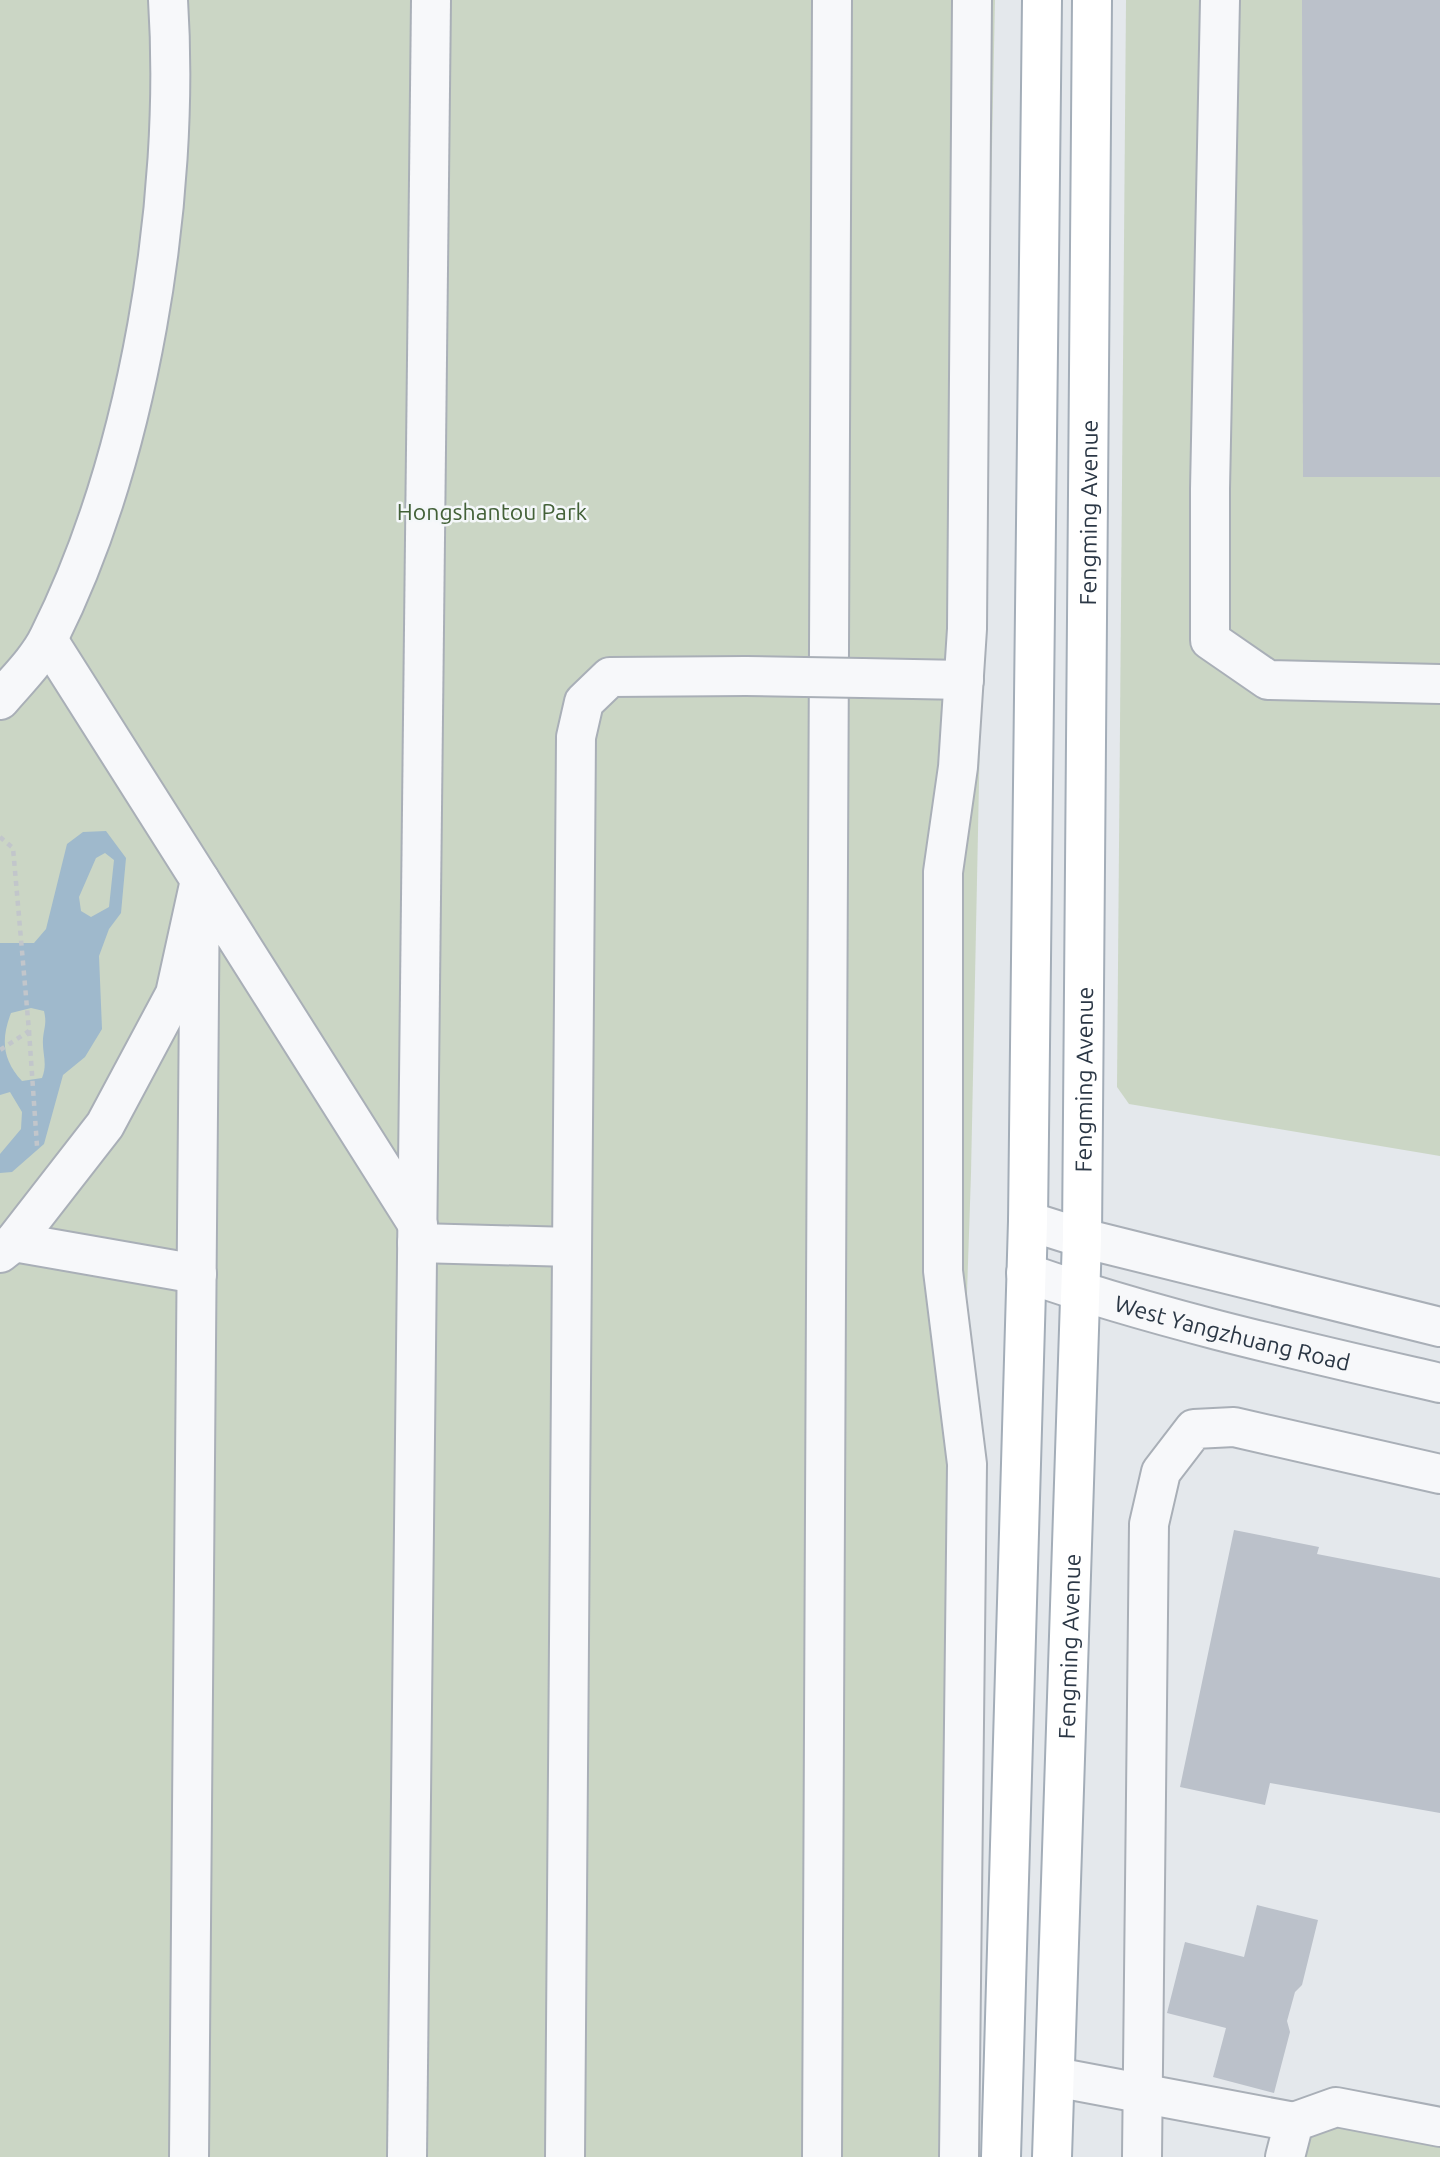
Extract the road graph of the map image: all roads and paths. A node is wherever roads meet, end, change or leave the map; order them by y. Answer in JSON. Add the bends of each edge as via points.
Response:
{"nodes":[{"id":1,"x":167,"y":0,"type":"edge"},
{"id":2,"x":431,"y":0,"type":"edge"},
{"id":3,"x":832,"y":0,"type":"edge"},
{"id":4,"x":972,"y":0,"type":"edge"},
{"id":5,"x":1042,"y":0,"type":"edge"},
{"id":6,"x":1092,"y":0,"type":"edge"},
{"id":7,"x":1220,"y":0,"type":"edge"},
{"id":8,"x":48,"y":640,"type":"junction"},
{"id":9,"x":964,"y":680,"type":"junction"},
{"id":10,"x":1440,"y":684,"type":"edge"},
{"id":11,"x":0,"y":700,"type":"edge"},
{"id":12,"x":0,"y":837,"type":"edge"},
{"id":13,"x":200,"y":880,"type":"junction"},
{"id":14,"x":29,"y":1031,"type":"junction"},
{"id":15,"x":0,"y":1050,"type":"edge"},
{"id":16,"x":41,"y":1206,"type":"junction"},
{"id":17,"x":1028,"y":1221,"type":"junction"},
{"id":18,"x":417,"y":1234,"type":"junction"},
{"id":19,"x":1082,"y":1238,"type":"junction"},
{"id":20,"x":7,"y":1247,"type":"edge"},
{"id":21,"x":572,"y":1247,"type":"junction"},
{"id":22,"x":1026,"y":1273,"type":"junction"},
{"id":23,"x":197,"y":1274,"type":"junction"},
{"id":24,"x":1081,"y":1292,"type":"junction"},
{"id":25,"x":1440,"y":1328,"type":"edge"},
{"id":26,"x":1440,"y":1383,"type":"edge"},
{"id":27,"x":1440,"y":1474,"type":"edge"},
{"id":28,"x":1055,"y":2077,"type":"junction"},
{"id":29,"x":1143,"y":2093,"type":"junction"},
{"id":30,"x":1440,"y":2127,"type":"edge"},
{"id":31,"x":1289,"y":2139,"type":"edge"},
{"id":32,"x":189,"y":2157,"type":"edge"},
{"id":33,"x":407,"y":2157,"type":"edge"},
{"id":34,"x":565,"y":2157,"type":"edge"},
{"id":35,"x":822,"y":2157,"type":"edge"},
{"id":36,"x":959,"y":2157,"type":"edge"},
{"id":37,"x":1002,"y":2157,"type":"edge"},
{"id":38,"x":1052,"y":2157,"type":"edge"},
{"id":39,"x":1142,"y":2157,"type":"edge"}],
"edges":[{"from":1,"to":8,"type":"street","via":[[172,71],[166,185],[138,377],[95,528]]},
{"from":2,"to":18,"type":"street"},
{"from":3,"to":35,"type":"street"},
{"from":4,"to":9,"type":"street"},
{"from":5,"to":17,"type":"main road"},
{"from":6,"to":19,"type":"main road","name":"Fengming Avenue"},
{"from":7,"to":10,"type":"street","via":[[1210,640],[1268,680]]},
{"from":8,"to":11,"type":"street"},
{"from":8,"to":13,"type":"street"},
{"from":9,"to":21,"type":"street","bridge":true,"via":[[610,677],[584,702],[576,737]]},
{"from":9,"to":36,"type":"street","via":[[943,872],[943,1271],[967,1464]]},
{"from":12,"to":14,"type":"path","via":[[13,848]]},
{"from":13,"to":16,"type":"street","via":[[175,994],[105,1125]]},
{"from":13,"to":18,"type":"street"},
{"from":13,"to":23,"type":"street"},
{"from":14,"to":15,"type":"path"},
{"from":14,"to":16,"type":"path"},
{"from":16,"to":20,"type":"street"},
{"from":17,"to":19,"type":"street"},
{"from":17,"to":22,"type":"main road"},
{"from":18,"to":21,"type":"street"},
{"from":18,"to":33,"type":"street"},
{"from":19,"to":24,"type":"main road","name":"Fengming Avenue"},
{"from":19,"to":25,"type":"street"},
{"from":20,"to":23,"type":"street"},
{"from":21,"to":34,"type":"street"},
{"from":22,"to":24,"type":"street","name":"West Yangzhuang Road"},
{"from":22,"to":37,"type":"main road"},
{"from":23,"to":32,"type":"street"},
{"from":24,"to":26,"type":"street","name":"West Yangzhuang Road"},
{"from":24,"to":28,"type":"main road","name":"Fengming Avenue"},
{"from":27,"to":29,"type":"street","via":[[1234,1427],[1194,1429],[1161,1472],[1149,1524]]},
{"from":28,"to":29,"type":"street"},
{"from":28,"to":38,"type":"main road","name":"Fengming Avenue"},
{"from":29,"to":31,"type":"street"},
{"from":29,"to":39,"type":"street"},
{"from":30,"to":31,"type":"street","via":[[1336,2107]]}]}
